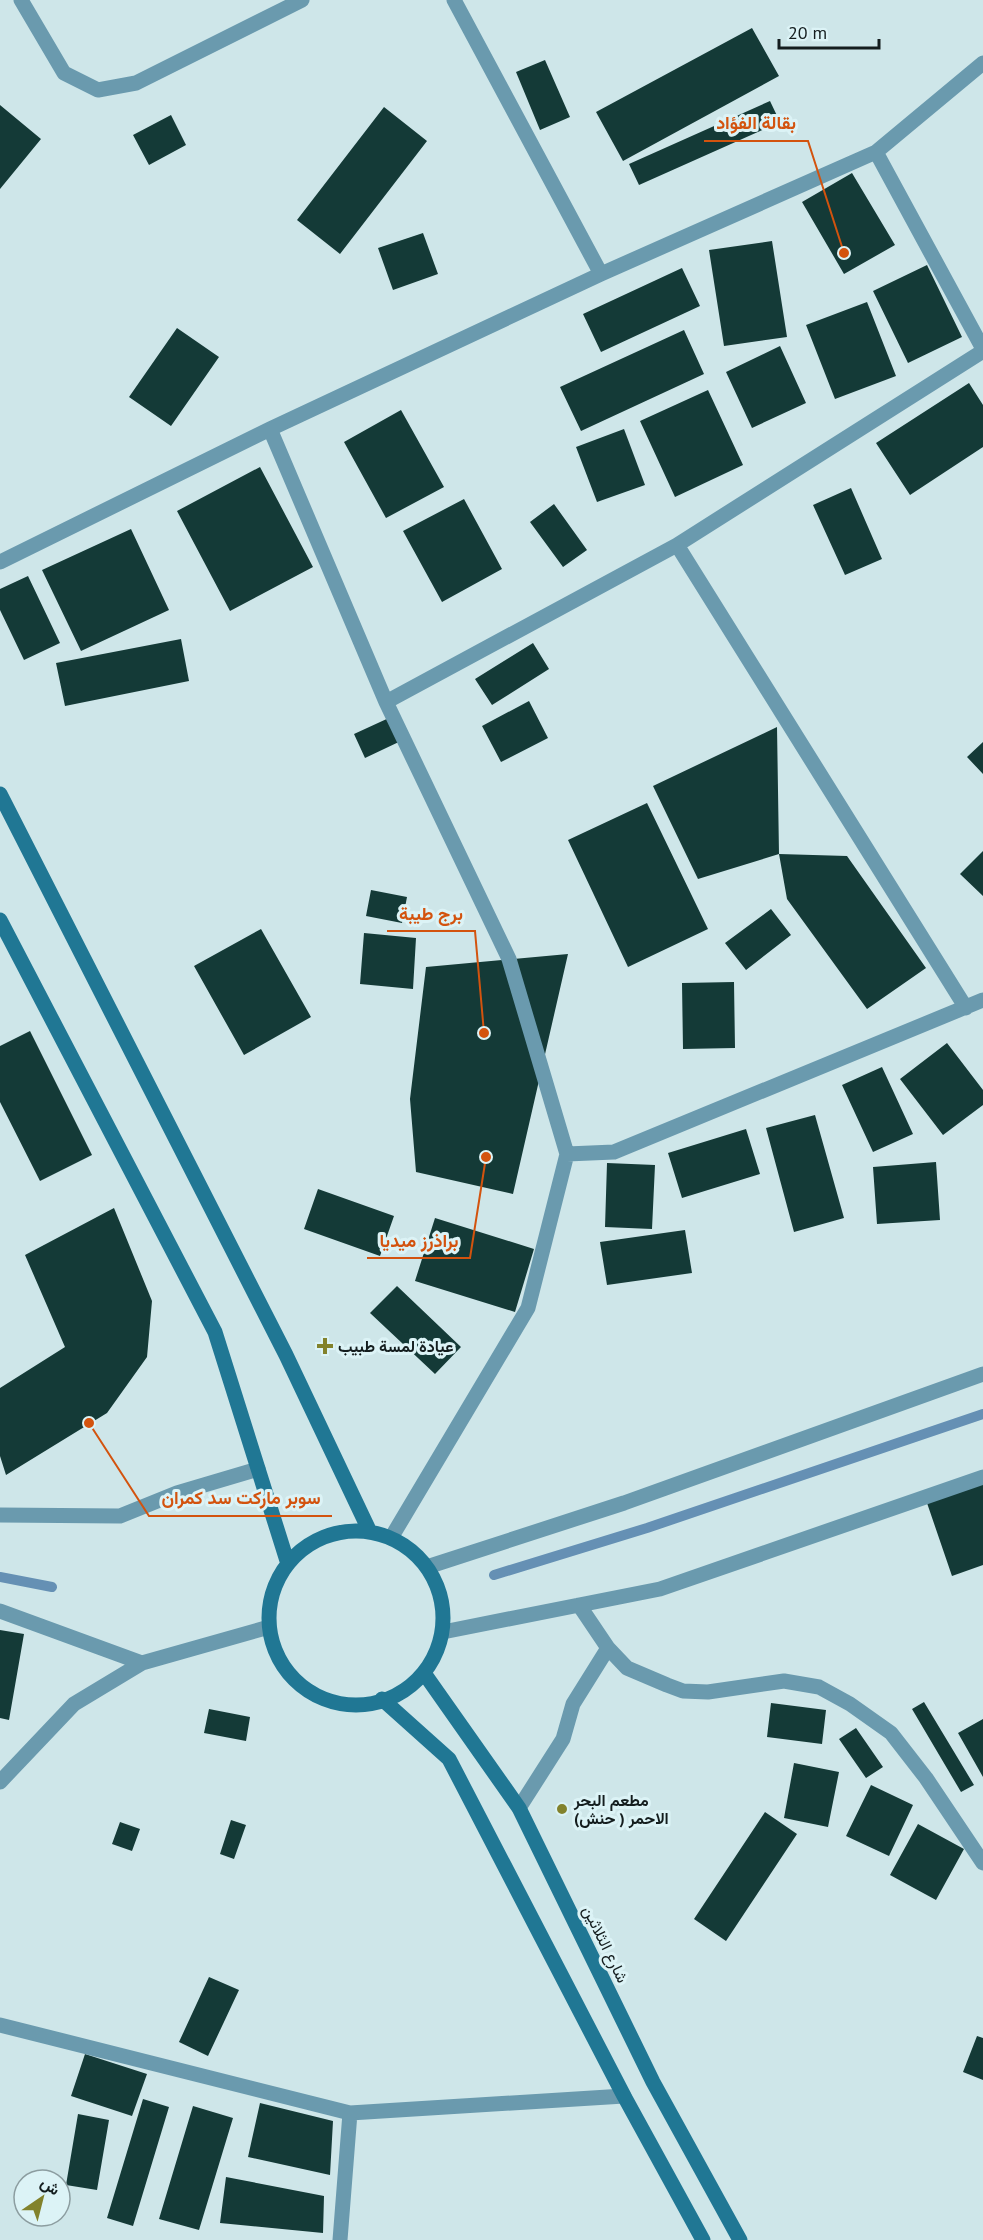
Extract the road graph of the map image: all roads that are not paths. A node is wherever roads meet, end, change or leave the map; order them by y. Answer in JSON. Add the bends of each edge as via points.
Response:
{"nodes":[{"id":1,"x":21,"y":0,"type":"edge"},
{"id":2,"x":303,"y":0,"type":"edge"},
{"id":3,"x":454,"y":0,"type":"edge"},
{"id":4,"x":983,"y":63,"type":"edge"},
{"id":5,"x":876,"y":152,"type":"junction"},
{"id":6,"x":601,"y":274,"type":"junction"},
{"id":7,"x":983,"y":350,"type":"edge"},
{"id":8,"x":270,"y":429,"type":"junction"},
{"id":9,"x":677,"y":545,"type":"junction"},
{"id":10,"x":0,"y":562,"type":"edge"},
{"id":11,"x":386,"y":702,"type":"junction"},
{"id":12,"x":0,"y":794,"type":"edge"},
{"id":13,"x":0,"y":920,"type":"edge"},
{"id":14,"x":983,"y":1000,"type":"edge"},
{"id":15,"x":966,"y":1008,"type":"junction"},
{"id":16,"x":567,"y":1154,"type":"junction"},
{"id":17,"x":983,"y":1374,"type":"edge"},
{"id":18,"x":258,"y":1468,"type":"junction"},
{"id":19,"x":983,"y":1477,"type":"edge"},
{"id":20,"x":0,"y":1515,"type":"edge"},
{"id":21,"x":370,"y":1532,"type":"junction"},
{"id":22,"x":391,"y":1538,"type":"junction"},
{"id":23,"x":288,"y":1564,"type":"junction"},
{"id":24,"x":427,"y":1567,"type":"junction"},
{"id":25,"x":579,"y":1605,"type":"junction"},
{"id":26,"x":0,"y":1611,"type":"edge"},
{"id":27,"x":269,"y":1628,"type":"junction"},
{"id":28,"x":443,"y":1632,"type":"junction"},
{"id":29,"x":608,"y":1648,"type":"junction"},
{"id":30,"x":142,"y":1663,"type":"junction"},
{"id":31,"x":424,"y":1673,"type":"junction"},
{"id":32,"x":382,"y":1699,"type":"junction"},
{"id":33,"x":0,"y":1782,"type":"edge"},
{"id":34,"x":519,"y":1808,"type":"junction"},
{"id":35,"x":983,"y":1863,"type":"edge"},
{"id":36,"x":0,"y":2025,"type":"edge"},
{"id":37,"x":624,"y":2096,"type":"junction"},
{"id":38,"x":350,"y":2113,"type":"junction"},
{"id":39,"x":340,"y":2240,"type":"edge"},
{"id":40,"x":703,"y":2240,"type":"edge"},
{"id":41,"x":740,"y":2240,"type":"edge"}],
"edges":[{"from":1,"to":2,"type":"street","via":[[64,73],[98,90],[136,83]]},
{"from":3,"to":6,"type":"street"},
{"from":4,"to":5,"type":"street"},
{"from":5,"to":6,"type":"street"},
{"from":5,"to":7,"type":"street"},
{"from":6,"to":8,"type":"street"},
{"from":7,"to":9,"type":"street"},
{"from":8,"to":10,"type":"street"},
{"from":8,"to":11,"type":"street"},
{"from":9,"to":11,"type":"street"},
{"from":9,"to":15,"type":"street"},
{"from":11,"to":16,"type":"street","via":[[509,959]]},
{"from":12,"to":21,"type":"main road","via":[[286,1355]]},
{"from":13,"to":18,"type":"main road","via":[[215,1332]]},
{"from":14,"to":15,"type":"street"},
{"from":15,"to":16,"type":"street","via":[[614,1152]]},
{"from":16,"to":22,"type":"street","via":[[528,1308]]},
{"from":17,"to":24,"type":"street","via":[[624,1503]]},
{"from":18,"to":20,"type":"street","via":[[120,1516]]},
{"from":18,"to":23,"type":"main road"},
{"from":19,"to":25,"type":"street","via":[[660,1589]]},
{"from":21,"to":22,"type":"main road"},
{"from":21,"to":23,"type":"main road","via":[[346,1531],[324,1537],[304,1547]]},
{"from":22,"to":24,"type":"main road"},
{"from":23,"to":27,"type":"main road","via":[[269,1605]]},
{"from":24,"to":28,"type":"main road","via":[[438,1587]]},
{"from":25,"to":28,"type":"street"},
{"from":25,"to":29,"type":"street"},
{"from":26,"to":30,"type":"street"},
{"from":27,"to":30,"type":"street"},
{"from":27,"to":32,"type":"main road","via":[[285,1670],[301,1686],[343,1705]]},
{"from":28,"to":31,"type":"main road"},
{"from":29,"to":34,"type":"street","via":[[573,1704],[564,1739]]},
{"from":29,"to":35,"type":"street","via":[[627,1668],[683,1691],[708,1692],[784,1681],[819,1687],[850,1704],[891,1733]]},
{"from":30,"to":33,"type":"street","via":[[74,1704]]},
{"from":31,"to":32,"type":"main road","via":[[408,1689],[388,1700]]},
{"from":31,"to":34,"type":"main road","name":"شارع الثلاثين"},
{"from":32,"to":37,"type":"main road","via":[[449,1759]]},
{"from":34,"to":41,"type":"main road","name":"شارع الثلاثين","via":[[653,2082]]},
{"from":36,"to":38,"type":"street"},
{"from":37,"to":38,"type":"street"},
{"from":37,"to":40,"type":"main road"},
{"from":38,"to":39,"type":"street"}]}
